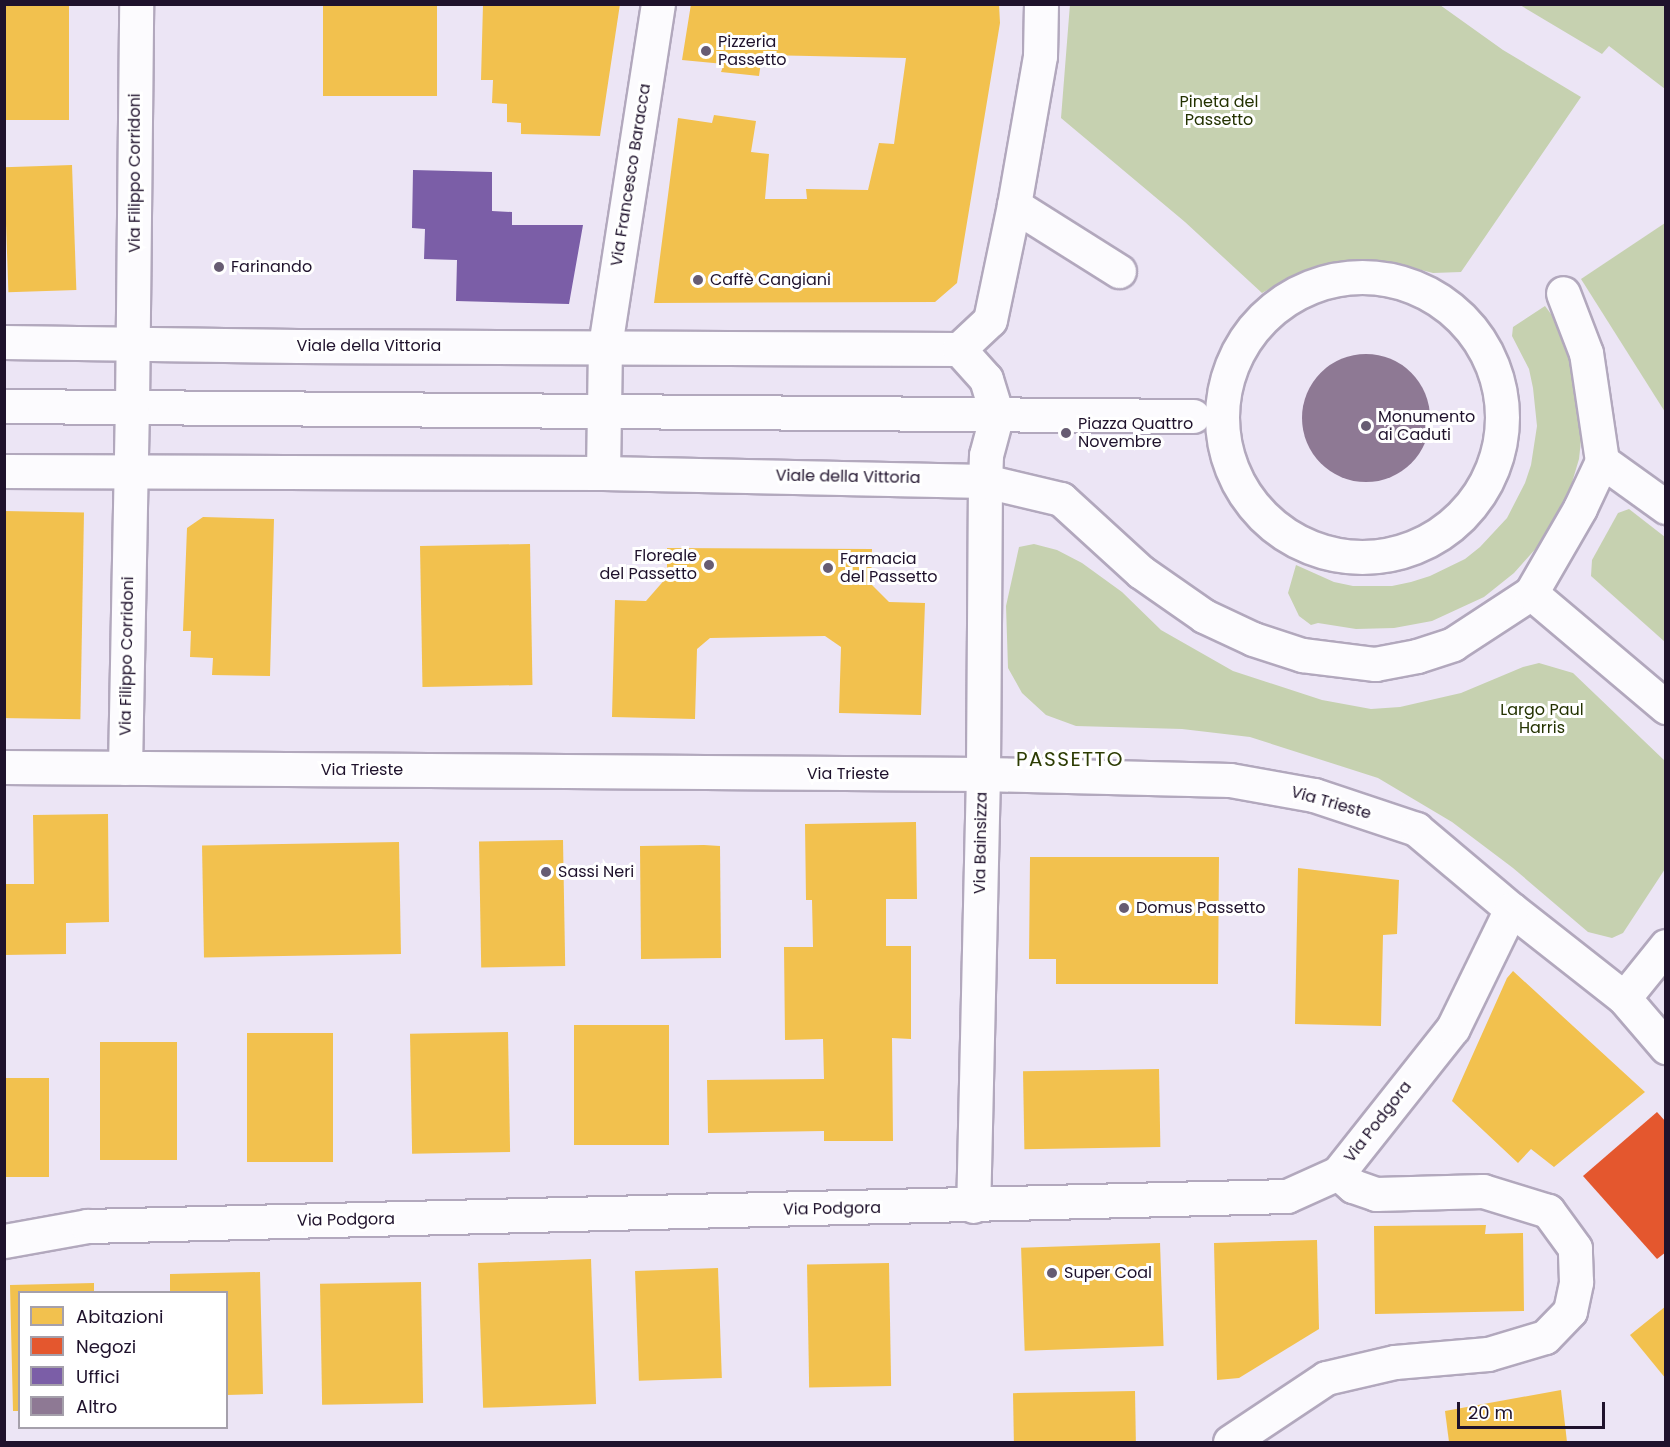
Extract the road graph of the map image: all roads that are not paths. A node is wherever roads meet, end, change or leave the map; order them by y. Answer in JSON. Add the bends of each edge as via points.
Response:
{"nodes":[{"id":1,"x":136,"y":4,"type":"edge"},
{"id":2,"x":658,"y":4,"type":"edge"},
{"id":3,"x":1041,"y":4,"type":"edge"},
{"id":4,"x":1014,"y":205,"type":"junction"},
{"id":5,"x":1119,"y":271,"type":"dead end"},
{"id":6,"x":1563,"y":293,"type":"dead end"},
{"id":7,"x":4,"y":342,"type":"edge"},
{"id":8,"x":133,"y":342,"type":"junction"},
{"id":9,"x":605,"y":346,"type":"junction"},
{"id":10,"x":959,"y":349,"type":"junction"},
{"id":11,"x":1488,"y":354,"type":"joint"},
{"id":12,"x":4,"y":406,"type":"edge"},
{"id":13,"x":132,"y":407,"type":"junction"},
{"id":14,"x":604,"y":410,"type":"junction"},
{"id":15,"x":997,"y":414,"type":"junction"},
{"id":16,"x":1193,"y":416,"type":"dead end"},
{"id":17,"x":1602,"y":461,"type":"junction"},
{"id":18,"x":4,"y":471,"type":"edge"},
{"id":19,"x":131,"y":472,"type":"junction"},
{"id":20,"x":603,"y":473,"type":"junction"},
{"id":21,"x":986,"y":481,"type":"junction"},
{"id":22,"x":1665,"y":507,"type":"edge"},
{"id":23,"x":1531,"y":593,"type":"junction"},
{"id":24,"x":1665,"y":707,"type":"edge"},
{"id":25,"x":4,"y":767,"type":"edge"},
{"id":26,"x":125,"y":768,"type":"junction"},
{"id":27,"x":983,"y":774,"type":"junction"},
{"id":28,"x":1511,"y":909,"type":"junction"},
{"id":29,"x":1665,"y":946,"type":"edge"},
{"id":30,"x":1624,"y":998,"type":"junction"},
{"id":31,"x":1665,"y":1047,"type":"edge"},
{"id":32,"x":1338,"y":1173,"type":"junction"},
{"id":33,"x":973,"y":1206,"type":"junction"},
{"id":34,"x":4,"y":1240,"type":"edge"},
{"id":35,"x":1230,"y":1443,"type":"edge"}],
"edges":[{"from":1,"to":8,"type":"street","name":"Via Filippo Corridoni"},
{"from":2,"to":9,"type":"street","name":"Via Francesco Baracca"},
{"from":3,"to":4,"type":"street","via":[[1040,56]]},
{"from":4,"to":5,"type":"street"},
{"from":4,"to":10,"type":"street","via":[[990,320]]},
{"from":6,"to":17,"type":"street","via":[[1586,353]]},
{"from":7,"to":8,"type":"street","name":"Viale della Vittoria"},
{"from":8,"to":9,"type":"street","name":"Viale della Vittoria"},
{"from":8,"to":13,"type":"street"},
{"from":9,"to":10,"type":"street","name":"Viale della Vittoria"},
{"from":9,"to":14,"type":"street"},
{"from":10,"to":15,"type":"street","via":[[986,379]]},
{"from":11,"to":11,"type":"street","via":[[1460,316],[1414,286],[1386,278],[1350,277],[1298,292],[1279,304],[1249,334],[1226,383],[1223,439],[1241,489],[1273,525],[1291,539],[1315,549],[1357,557],[1386,555],[1412,548],[1436,535],[1471,506],[1498,452],[1503,422],[1500,390]]},
{"from":12,"to":13,"type":"street"},
{"from":13,"to":14,"type":"street"},
{"from":13,"to":19,"type":"street"},
{"from":14,"to":15,"type":"street"},
{"from":14,"to":20,"type":"street"},
{"from":15,"to":16,"type":"street"},
{"from":15,"to":21,"type":"street","via":[[987,455]]},
{"from":17,"to":22,"type":"street"},
{"from":17,"to":23,"type":"street"},
{"from":18,"to":19,"type":"street","name":"Viale della Vittoria"},
{"from":19,"to":20,"type":"street","name":"Viale della Vittoria"},
{"from":19,"to":26,"type":"street","name":"Via Filippo Corridoni"},
{"from":20,"to":21,"type":"street","name":"Viale della Vittoria"},
{"from":21,"to":23,"type":"street","via":[[1061,499],[1141,572],[1204,616],[1253,639],[1302,655],[1375,664],[1418,656],[1453,644]]},
{"from":21,"to":27,"type":"street","name":"Via Bainsizza"},
{"from":23,"to":24,"type":"street"},
{"from":25,"to":26,"type":"street","name":"Via Trieste"},
{"from":26,"to":27,"type":"street","name":"Via Trieste"},
{"from":27,"to":28,"type":"street","name":"Via Trieste","via":[[1230,780],[1314,795],[1416,829]]},
{"from":27,"to":33,"type":"street","name":"Via Bainsizza"},
{"from":28,"to":30,"type":"street","name":"Via Trieste"},
{"from":28,"to":32,"type":"street","name":"Via Podgora","via":[[1453,1028]]},
{"from":29,"to":30,"type":"street"},
{"from":30,"to":31,"type":"street","name":"Via Trieste"},
{"from":32,"to":33,"type":"street","name":"Via Podgora","via":[[1287,1196]]},
{"from":32,"to":35,"type":"street","via":[[1353,1186],[1376,1194],[1483,1191],[1548,1211],[1575,1248],[1576,1282],[1570,1311],[1545,1337],[1488,1354],[1395,1362],[1326,1378]]},
{"from":33,"to":34,"type":"street","name":"Via Podgora","via":[[87,1226]]}]}
